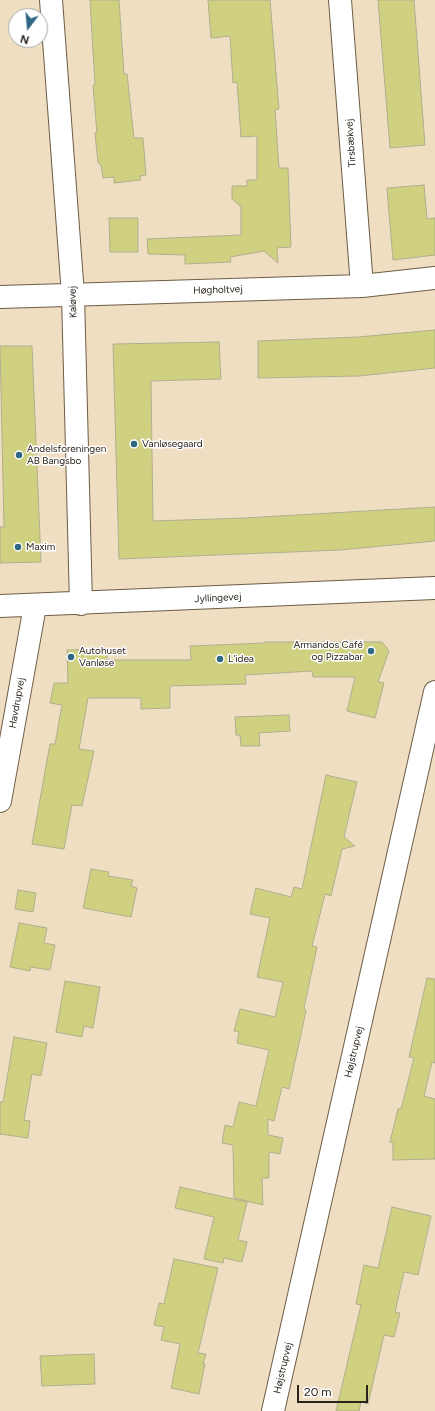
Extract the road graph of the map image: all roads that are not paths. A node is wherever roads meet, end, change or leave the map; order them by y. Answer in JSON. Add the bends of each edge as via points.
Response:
{"nodes":[{"id":1,"x":51,"y":0,"type":"edge"},
{"id":2,"x":340,"y":0,"type":"edge"},
{"id":3,"x":435,"y":278,"type":"edge"},
{"id":4,"x":362,"y":286,"type":"junction"},
{"id":5,"x":73,"y":295,"type":"junction"},
{"id":6,"x":0,"y":297,"type":"edge"},
{"id":7,"x":435,"y":588,"type":"edge"},
{"id":8,"x":81,"y":604,"type":"junction"},
{"id":9,"x":0,"y":606,"type":"edge"},
{"id":10,"x":35,"y":606,"type":"junction"},
{"id":11,"x":435,"y":695,"type":"edge"},
{"id":12,"x":0,"y":801,"type":"edge"},
{"id":13,"x":273,"y":1411,"type":"edge"}],
"edges":[{"from":1,"to":5,"type":"street","name":"Kaløvej"},
{"from":2,"to":4,"type":"street","name":"Tirsbækvej"},
{"from":3,"to":4,"type":"street","name":"Høgholtvej"},
{"from":4,"to":5,"type":"street","name":"Høgholtvej"},
{"from":5,"to":6,"type":"street","name":"Høgholtvej"},
{"from":5,"to":8,"type":"street","name":"Kaløvej"},
{"from":7,"to":8,"type":"street","name":"Jyllingevej"},
{"from":8,"to":10,"type":"street","name":"Jyllingevej"},
{"from":9,"to":10,"type":"street","name":"Jyllingevej"},
{"from":10,"to":12,"type":"street","name":"Havdrupvej"},
{"from":11,"to":13,"type":"street","name":"Højstrupvej"}]}
